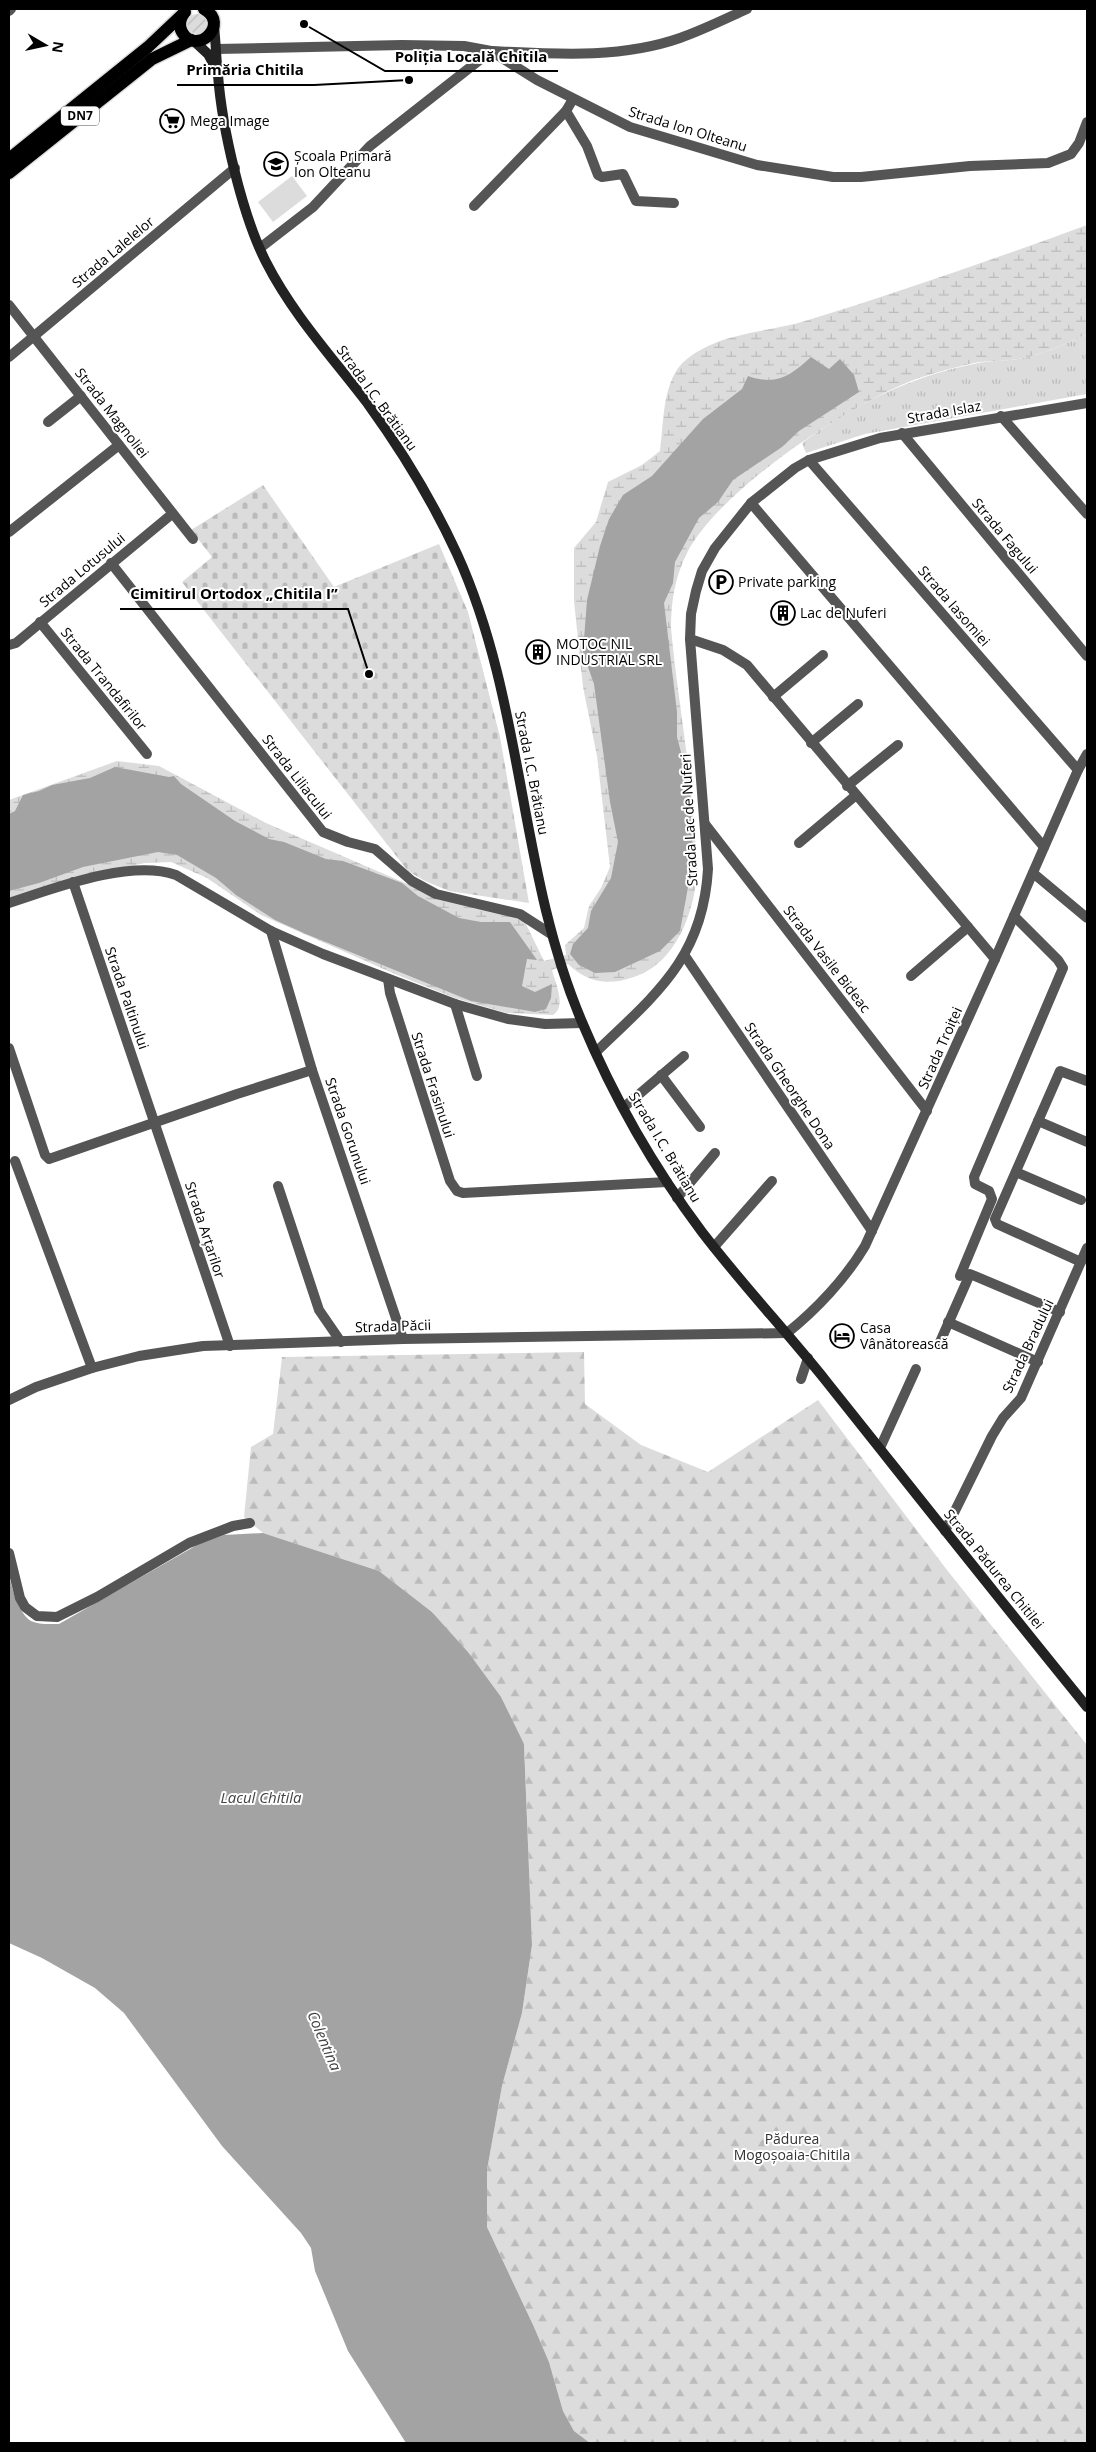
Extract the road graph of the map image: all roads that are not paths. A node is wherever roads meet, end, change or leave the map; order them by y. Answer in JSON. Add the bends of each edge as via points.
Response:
{"nodes":[{"id":1,"x":204,"y":9,"type":"edge"},
{"id":2,"x":747,"y":9,"type":"edge"},
{"id":3,"x":187,"y":10,"type":"edge"},
{"id":4,"x":216,"y":18,"type":"edge"},
{"id":5,"x":193,"y":41,"type":"junction"},
{"id":6,"x":216,"y":49,"type":"junction"},
{"id":7,"x":491,"y":51,"type":"junction"},
{"id":8,"x":523,"y":52,"type":"junction"},
{"id":9,"x":520,"y":69,"type":"junction"},
{"id":10,"x":217,"y":72,"type":"junction"},
{"id":11,"x":573,"y":99,"type":"junction"},
{"id":12,"x":566,"y":111,"type":"junction"},
{"id":13,"x":1087,"y":122,"type":"edge"},
{"id":14,"x":9,"y":159,"type":"edge"},
{"id":15,"x":235,"y":168,"type":"junction"},
{"id":16,"x":9,"y":173,"type":"edge"},
{"id":17,"x":674,"y":203,"type":"dead end"},
{"id":18,"x":474,"y":206,"type":"dead end"},
{"id":19,"x":260,"y":248,"type":"junction"},
{"id":20,"x":9,"y":305,"type":"edge"},
{"id":21,"x":34,"y":336,"type":"junction"},
{"id":22,"x":9,"y":357,"type":"edge"},
{"id":23,"x":81,"y":396,"type":"junction"},
{"id":24,"x":1087,"y":403,"type":"edge"},
{"id":25,"x":1001,"y":416,"type":"junction"},
{"id":26,"x":48,"y":422,"type":"dead end"},
{"id":27,"x":902,"y":433,"type":"junction"},
{"id":28,"x":119,"y":445,"type":"junction"},
{"id":29,"x":809,"y":460,"type":"junction"},
{"id":30,"x":752,"y":503,"type":"junction"},
{"id":31,"x":172,"y":514,"type":"junction"},
{"id":32,"x":1087,"y":514,"type":"edge"},
{"id":33,"x":9,"y":532,"type":"edge"},
{"id":34,"x":193,"y":539,"type":"dead end"},
{"id":35,"x":111,"y":563,"type":"junction"},
{"id":36,"x":40,"y":622,"type":"junction"},
{"id":37,"x":690,"y":639,"type":"junction"},
{"id":38,"x":9,"y":645,"type":"edge"},
{"id":39,"x":822,"y":655,"type":"dead end"},
{"id":40,"x":1087,"y":656,"type":"edge"},
{"id":41,"x":773,"y":697,"type":"junction"},
{"id":42,"x":858,"y":704,"type":"dead end"},
{"id":43,"x":812,"y":743,"type":"junction"},
{"id":44,"x":898,"y":744,"type":"dead end"},
{"id":45,"x":147,"y":754,"type":"dead end"},
{"id":46,"x":1087,"y":754,"type":"edge"},
{"id":47,"x":1078,"y":770,"type":"junction"},
{"id":48,"x":847,"y":786,"type":"junction"},
{"id":49,"x":856,"y":796,"type":"junction"},
{"id":50,"x":705,"y":824,"type":"junction"},
{"id":51,"x":798,"y":843,"type":"dead end"},
{"id":52,"x":1044,"y":847,"type":"junction"},
{"id":53,"x":1033,"y":873,"type":"junction"},
{"id":54,"x":73,"y":882,"type":"junction"},
{"id":55,"x":9,"y":903,"type":"edge"},
{"id":56,"x":1014,"y":916,"type":"junction"},
{"id":57,"x":1087,"y":918,"type":"edge"},
{"id":58,"x":968,"y":927,"type":"junction"},
{"id":59,"x":271,"y":931,"type":"junction"},
{"id":60,"x":551,"y":934,"type":"junction"},
{"id":61,"x":685,"y":956,"type":"junction"},
{"id":62,"x":995,"y":959,"type":"junction"},
{"id":63,"x":911,"y":976,"type":"dead end"},
{"id":64,"x":388,"y":979,"type":"junction"},
{"id":65,"x":455,"y":1004,"type":"junction"},
{"id":66,"x":582,"y":1023,"type":"junction"},
{"id":67,"x":9,"y":1048,"type":"edge"},
{"id":68,"x":596,"y":1052,"type":"junction"},
{"id":69,"x":684,"y":1056,"type":"dead end"},
{"id":70,"x":312,"y":1070,"type":"junction"},
{"id":71,"x":661,"y":1075,"type":"junction"},
{"id":72,"x":477,"y":1076,"type":"dead end"},
{"id":73,"x":1087,"y":1081,"type":"edge"},
{"id":74,"x":624,"y":1107,"type":"junction"},
{"id":75,"x":927,"y":1111,"type":"junction"},
{"id":76,"x":1038,"y":1120,"type":"junction"},
{"id":77,"x":155,"y":1122,"type":"junction"},
{"id":78,"x":700,"y":1127,"type":"dead end"},
{"id":79,"x":1087,"y":1142,"type":"edge"},
{"id":80,"x":715,"y":1152,"type":"dead end"},
{"id":81,"x":15,"y":1161,"type":"dead end"},
{"id":82,"x":1016,"y":1172,"type":"junction"},
{"id":83,"x":772,"y":1181,"type":"dead end"},
{"id":84,"x":667,"y":1182,"type":"junction"},
{"id":85,"x":278,"y":1186,"type":"dead end"},
{"id":86,"x":677,"y":1198,"type":"junction"},
{"id":87,"x":1081,"y":1200,"type":"dead end"},
{"id":88,"x":872,"y":1231,"type":"junction"},
{"id":89,"x":714,"y":1247,"type":"junction"},
{"id":90,"x":1087,"y":1248,"type":"edge"},
{"id":91,"x":1081,"y":1262,"type":"junction"},
{"id":92,"x":960,"y":1276,"type":"dead end"},
{"id":93,"x":1060,"y":1312,"type":"junction"},
{"id":94,"x":948,"y":1322,"type":"junction"},
{"id":95,"x":787,"y":1333,"type":"junction"},
{"id":96,"x":403,"y":1339,"type":"junction"},
{"id":97,"x":341,"y":1342,"type":"junction"},
{"id":98,"x":940,"y":1342,"type":"dead end"},
{"id":99,"x":230,"y":1346,"type":"junction"},
{"id":100,"x":808,"y":1358,"type":"junction"},
{"id":101,"x":1038,"y":1362,"type":"junction"},
{"id":102,"x":92,"y":1368,"type":"junction"},
{"id":103,"x":916,"y":1369,"type":"dead end"},
{"id":104,"x":801,"y":1379,"type":"dead end"},
{"id":105,"x":9,"y":1400,"type":"edge"},
{"id":106,"x":880,"y":1448,"type":"junction"},
{"id":107,"x":250,"y":1523,"type":"dead end"},
{"id":108,"x":945,"y":1531,"type":"junction"},
{"id":109,"x":9,"y":1553,"type":"edge"},
{"id":110,"x":1087,"y":1707,"type":"edge"}],
"edges":[{"from":1,"to":4,"type":"main road"},
{"from":2,"to":8,"type":"street","via":[[680,38],[654,45],[603,53]]},
{"from":3,"to":5,"type":"main road","number":"DN7","via":[[180,28]]},
{"from":3,"to":14,"type":"main road","number":"DN7","via":[[148,48]]},
{"from":4,"to":5,"type":"main road","number":"DN7","via":[[205,39]]},
{"from":4,"to":6,"type":"main road","name":"Strada I.C. Brătianu"},
{"from":5,"to":10,"type":"main road","name":"Strada I.C. Brătianu","via":[[211,59]]},
{"from":5,"to":16,"type":"main road","number":"DN7","via":[[174,46],[152,59]]},
{"from":6,"to":7,"type":"street","name":"Strada Ion Olteanu","via":[[411,45],[464,46]]},
{"from":6,"to":10,"type":"main road","name":"Strada I.C. Brătianu"},
{"from":7,"to":8,"type":"street"},
{"from":7,"to":9,"type":"street","name":"Strada Ion Olteanu"},
{"from":7,"to":19,"type":"street","via":[[370,146],[313,207]]},
{"from":8,"to":9,"type":"street"},
{"from":9,"to":11,"type":"street","name":"Strada Ion Olteanu"},
{"from":10,"to":15,"type":"main road","name":"Strada I.C. Brătianu"},
{"from":11,"to":12,"type":"street"},
{"from":11,"to":13,"type":"street","name":"Strada Ion Olteanu","via":[[630,127],[659,137],[757,165],[833,177],[1048,163],[1071,154]]},
{"from":12,"to":17,"type":"street","via":[[587,146],[598,175],[623,174],[636,201]]},
{"from":12,"to":18,"type":"street"},
{"from":15,"to":19,"type":"main road","name":"Strada I.C. Brătianu"},
{"from":15,"to":21,"type":"street","name":"Strada Lalelelor"},
{"from":19,"to":60,"type":"main road","name":"Strada I.C. Brătianu","via":[[301,319],[366,402],[400,452],[452,542],[469,580],[502,686]]},
{"from":20,"to":21,"type":"street","name":"Strada Magnoliei"},
{"from":21,"to":22,"type":"street","name":"Strada Lalelelor"},
{"from":21,"to":23,"type":"street","name":"Strada Magnoliei"},
{"from":23,"to":26,"type":"street"},
{"from":23,"to":28,"type":"street","name":"Strada Magnoliei"},
{"from":24,"to":25,"type":"street","name":"Strada Islaz"},
{"from":25,"to":27,"type":"street","name":"Strada Islaz"},
{"from":25,"to":32,"type":"street"},
{"from":27,"to":29,"type":"street","name":"Strada Islaz"},
{"from":27,"to":40,"type":"street","name":"Strada Fagului"},
{"from":28,"to":31,"type":"street","name":"Strada Magnoliei"},
{"from":28,"to":33,"type":"street"},
{"from":29,"to":30,"type":"street","name":"Strada Lac de Nuferi","via":[[782,477]]},
{"from":29,"to":47,"type":"street","name":"Strada Iasomiei"},
{"from":30,"to":37,"type":"street","name":"Strada Lac de Nuferi","via":[[723,536],[702,571],[691,614]]},
{"from":30,"to":52,"type":"street"},
{"from":31,"to":34,"type":"street","name":"Strada Magnoliei"},
{"from":31,"to":35,"type":"street","name":"Strada Lotusului"},
{"from":35,"to":36,"type":"street","name":"Strada Lotusului"},
{"from":35,"to":60,"type":"street","name":"Strada Liliacului","via":[[323,832],[376,849],[412,881],[436,894],[520,914]]},
{"from":36,"to":38,"type":"street","name":"Strada Lotusului","via":[[16,643]]},
{"from":36,"to":45,"type":"street","name":"Strada Trandafirilor"},
{"from":37,"to":41,"type":"street","via":[[717,647],[740,660]]},
{"from":37,"to":50,"type":"street","name":"Strada Lac de Nuferi"},
{"from":39,"to":41,"type":"street"},
{"from":41,"to":43,"type":"street"},
{"from":42,"to":43,"type":"street"},
{"from":43,"to":48,"type":"street"},
{"from":44,"to":48,"type":"street"},
{"from":46,"to":47,"type":"street","name":"Strada Troiței"},
{"from":47,"to":52,"type":"street","name":"Strada Troiței"},
{"from":48,"to":49,"type":"street"},
{"from":49,"to":51,"type":"street"},
{"from":49,"to":58,"type":"street"},
{"from":50,"to":61,"type":"street","name":"Strada Lac de Nuferi","via":[[708,869],[705,904]]},
{"from":50,"to":75,"type":"street","name":"Strada Vasile Bideac"},
{"from":52,"to":53,"type":"street","name":"Strada Troiței"},
{"from":53,"to":56,"type":"street","name":"Strada Troiței"},
{"from":53,"to":57,"type":"street"},
{"from":54,"to":55,"type":"street"},
{"from":54,"to":59,"type":"street","via":[[148,869],[161,870],[176,875]]},
{"from":54,"to":77,"type":"street","name":"Strada Paltinului"},
{"from":56,"to":62,"type":"street","name":"Strada Troiței"},
{"from":56,"to":92,"type":"street","via":[[1063,968],[974,1177],[976,1184],[989,1191],[992,1199]]},
{"from":58,"to":62,"type":"street"},
{"from":58,"to":63,"type":"street"},
{"from":59,"to":64,"type":"street"},
{"from":59,"to":70,"type":"street","name":"Strada Gorunului"},
{"from":60,"to":66,"type":"main road","name":"Strada I.C. Brătianu"},
{"from":61,"to":68,"type":"street","name":"Strada Lac de Nuferi","via":[[648,1002]]},
{"from":61,"to":88,"type":"street","name":"Strada Gheorghe Dona"},
{"from":62,"to":75,"type":"street","name":"Strada Troiței"},
{"from":64,"to":65,"type":"street"},
{"from":64,"to":84,"type":"street","name":"Strada Frasinului","via":[[395,1012],[450,1181],[457,1191]]},
{"from":65,"to":66,"type":"street","via":[[508,1019],[545,1024]]},
{"from":65,"to":72,"type":"street"},
{"from":66,"to":68,"type":"main road","name":"Strada I.C. Brătianu"},
{"from":67,"to":77,"type":"street","via":[[45,1156],[49,1159]]},
{"from":68,"to":74,"type":"main road","name":"Strada I.C. Brătianu"},
{"from":69,"to":71,"type":"street"},
{"from":70,"to":77,"type":"street"},
{"from":70,"to":96,"type":"street","name":"Strada Gorunului"},
{"from":71,"to":74,"type":"street"},
{"from":71,"to":78,"type":"street"},
{"from":73,"to":76,"type":"street","via":[[1060,1070]]},
{"from":74,"to":84,"type":"main road","name":"Strada I.C. Brătianu"},
{"from":75,"to":88,"type":"street","name":"Strada Troiței"},
{"from":76,"to":79,"type":"street"},
{"from":76,"to":82,"type":"street"},
{"from":77,"to":99,"type":"street","name":"Strada Arțarilor"},
{"from":80,"to":86,"type":"street"},
{"from":81,"to":102,"type":"street"},
{"from":82,"to":87,"type":"street"},
{"from":82,"to":91,"type":"street","via":[[995,1222]]},
{"from":83,"to":89,"type":"street"},
{"from":84,"to":86,"type":"main road","name":"Strada I.C. Brătianu"},
{"from":85,"to":97,"type":"street","via":[[319,1310]]},
{"from":86,"to":89,"type":"main road","name":"Strada I.C. Brătianu"},
{"from":88,"to":95,"type":"street","name":"Strada Troiței","via":[[844,1275]]},
{"from":89,"to":95,"type":"main road","name":"Strada I.C. Brătianu"},
{"from":90,"to":91,"type":"street","name":"Strada Bradului"},
{"from":91,"to":93,"type":"street","name":"Strada Bradului"},
{"from":93,"to":94,"type":"street","via":[[970,1274]]},
{"from":93,"to":101,"type":"street","name":"Strada Bradului"},
{"from":94,"to":98,"type":"street"},
{"from":94,"to":101,"type":"street"},
{"from":95,"to":96,"type":"street","name":"Strada Păcii"},
{"from":95,"to":100,"type":"main road","name":"Strada I.C. Brătianu"},
{"from":96,"to":97,"type":"street","name":"Strada Păcii"},
{"from":97,"to":99,"type":"street","name":"Strada Păcii"},
{"from":99,"to":102,"type":"street","name":"Strada Păcii","via":[[179,1349]]},
{"from":100,"to":104,"type":"street"},
{"from":100,"to":106,"type":"main road","name":"Strada I.C. Brătianu"},
{"from":101,"to":108,"type":"street","name":"Strada Bradului","via":[[1021,1398],[992,1436]]},
{"from":102,"to":105,"type":"street","name":"Strada Păcii"},
{"from":103,"to":106,"type":"street"},
{"from":106,"to":108,"type":"main road","name":"Strada Pădurea Chitilei"},
{"from":107,"to":109,"type":"street","via":[[189,1542],[57,1617],[37,1616],[25,1606]]},
{"from":108,"to":110,"type":"main road","name":"Strada Pădurea Chitilei"}]}
